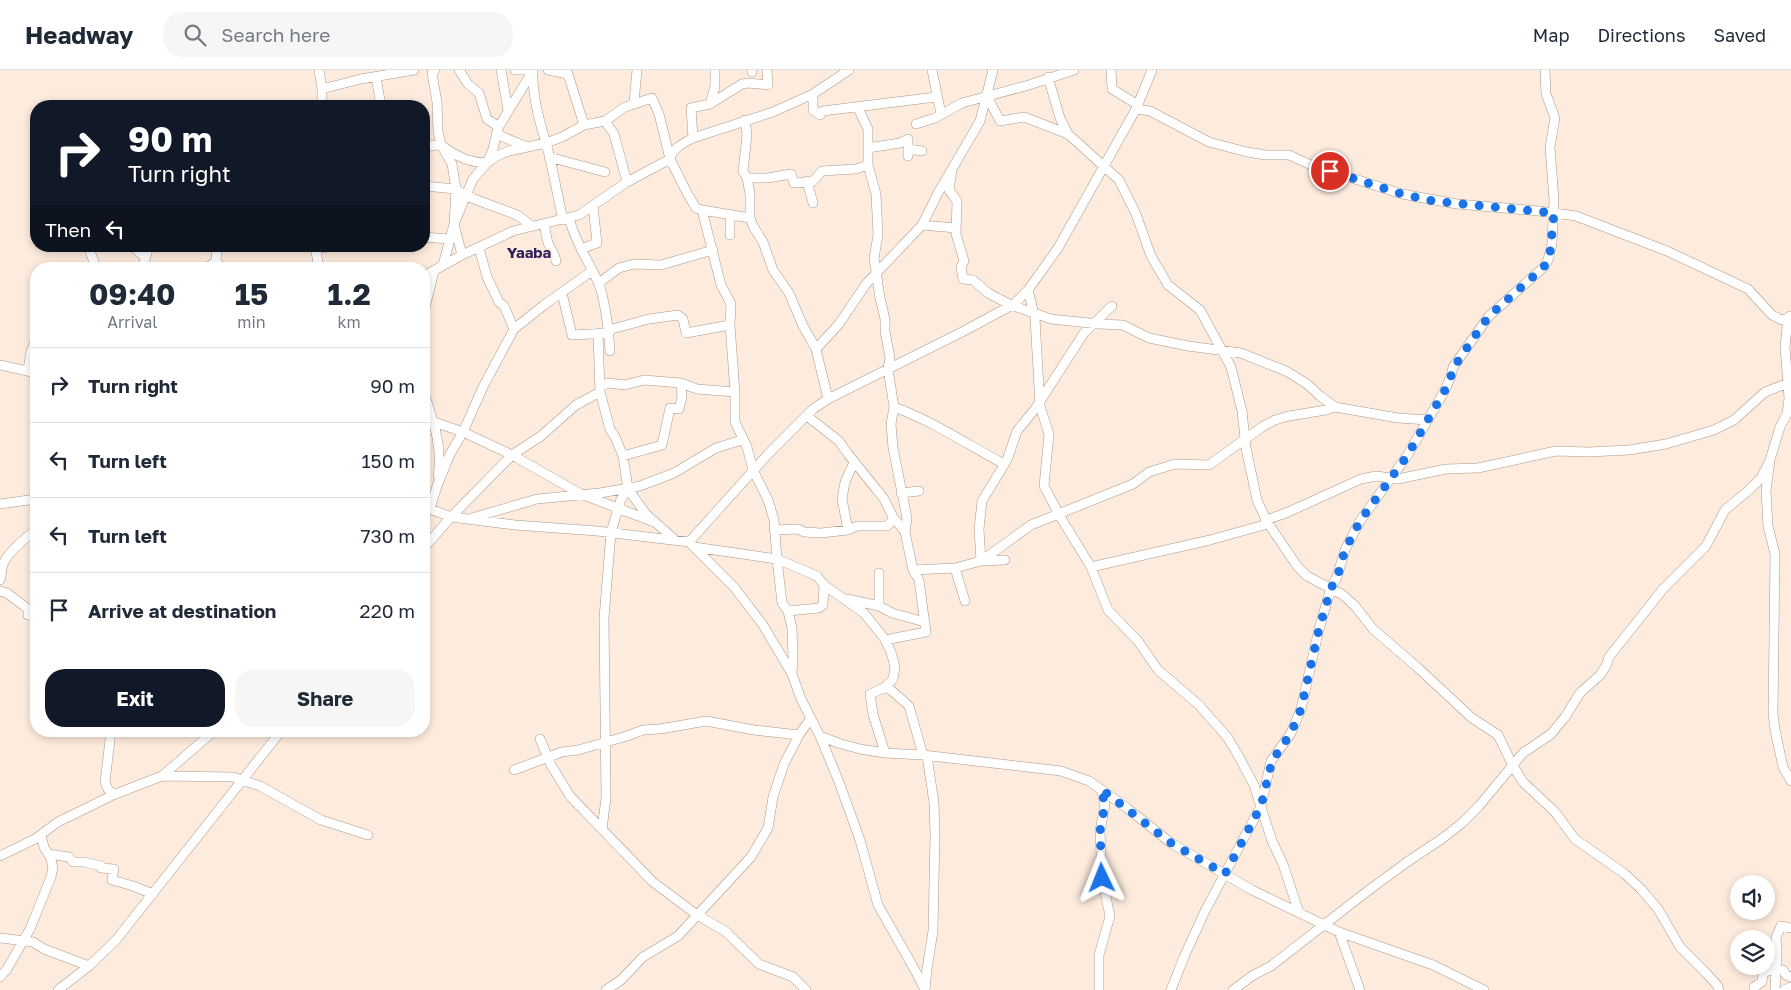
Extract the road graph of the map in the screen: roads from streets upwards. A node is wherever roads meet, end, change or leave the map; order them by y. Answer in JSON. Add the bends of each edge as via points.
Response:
{"nodes":[{"id":1,"x":319,"y":70,"type":"edge"},
{"id":2,"x":415,"y":70,"type":"edge"},
{"id":3,"x":459,"y":70,"type":"edge"},
{"id":4,"x":501,"y":70,"type":"edge"},
{"id":5,"x":515,"y":70,"type":"edge"},
{"id":6,"x":533,"y":70,"type":"edge"},
{"id":7,"x":548,"y":70,"type":"edge"},
{"id":8,"x":637,"y":70,"type":"edge"},
{"id":9,"x":715,"y":70,"type":"edge"},
{"id":10,"x":849,"y":70,"type":"edge"},
{"id":11,"x":932,"y":70,"type":"edge"},
{"id":12,"x":993,"y":70,"type":"edge"},
{"id":13,"x":1074,"y":70,"type":"edge"},
{"id":14,"x":1111,"y":70,"type":"edge"},
{"id":15,"x":1152,"y":70,"type":"edge"},
{"id":16,"x":1545,"y":70,"type":"edge"},
{"id":17,"x":433,"y":71,"type":"edge"},
{"id":18,"x":767,"y":71,"type":"dead end"},
{"id":19,"x":376,"y":76,"type":"junction"},
{"id":20,"x":1048,"y":77,"type":"junction"},
{"id":21,"x":322,"y":89,"type":"junction"},
{"id":22,"x":813,"y":94,"type":"junction"},
{"id":23,"x":987,"y":96,"type":"junction"},
{"id":24,"x":936,"y":97,"type":"junction"},
{"id":25,"x":322,"y":100,"type":"edge"},
{"id":26,"x":381,"y":100,"type":"edge"},
{"id":27,"x":634,"y":103,"type":"junction"},
{"id":28,"x":710,"y":104,"type":"junction"},
{"id":29,"x":1137,"y":107,"type":"junction"},
{"id":30,"x":858,"y":108,"type":"junction"},
{"id":31,"x":508,"y":110,"type":"junction"},
{"id":32,"x":941,"y":114,"type":"junction"},
{"id":33,"x":745,"y":120,"type":"junction"},
{"id":34,"x":605,"y":121,"type":"junction"},
{"id":35,"x":916,"y":124,"type":"dead end"},
{"id":36,"x":584,"y":125,"type":"junction"},
{"id":37,"x":498,"y":130,"type":"junction"},
{"id":38,"x":1068,"y":134,"type":"junction"},
{"id":39,"x":693,"y":138,"type":"junction"},
{"id":40,"x":546,"y":143,"type":"junction"},
{"id":41,"x":441,"y":145,"type":"junction"},
{"id":42,"x":430,"y":146,"type":"edge"},
{"id":43,"x":527,"y":147,"type":"junction"},
{"id":44,"x":868,"y":148,"type":"junction"},
{"id":45,"x":922,"y":151,"type":"dead end"},
{"id":46,"x":549,"y":157,"type":"junction"},
{"id":47,"x":670,"y":159,"type":"junction"},
{"id":48,"x":487,"y":162,"type":"junction"},
{"id":49,"x":868,"y":165,"type":"junction"},
{"id":50,"x":1104,"y":166,"type":"junction"},
{"id":51,"x":952,"y":170,"type":"junction"},
{"id":52,"x":606,"y":172,"type":"dead end"},
{"id":53,"x":746,"y":178,"type":"junction"},
{"id":54,"x":807,"y":181,"type":"junction"},
{"id":55,"x":627,"y":182,"type":"junction"},
{"id":56,"x":430,"y":187,"type":"edge"},
{"id":57,"x":456,"y":189,"type":"junction"},
{"id":58,"x":466,"y":196,"type":"junction"},
{"id":59,"x":813,"y":203,"type":"dead end"},
{"id":60,"x":593,"y":206,"type":"junction"},
{"id":61,"x":702,"y":210,"type":"junction"},
{"id":62,"x":1554,"y":213,"type":"junction"},
{"id":63,"x":730,"y":214,"type":"junction"},
{"id":64,"x":750,"y":218,"type":"junction"},
{"id":65,"x":566,"y":219,"type":"junction"},
{"id":66,"x":454,"y":224,"type":"junction"},
{"id":67,"x":544,"y":224,"type":"junction"},
{"id":68,"x":922,"y":225,"type":"junction"},
{"id":69,"x":532,"y":226,"type":"junction"},
{"id":70,"x":956,"y":228,"type":"junction"},
{"id":71,"x":730,"y":235,"type":"dead end"},
{"id":72,"x":430,"y":237,"type":"edge"},
{"id":73,"x":449,"y":239,"type":"junction"},
{"id":74,"x":478,"y":248,"type":"junction"},
{"id":75,"x":581,"y":249,"type":"junction"},
{"id":76,"x":713,"y":250,"type":"junction"},
{"id":77,"x":139,"y":252,"type":"edge"},
{"id":78,"x":147,"y":252,"type":"edge"},
{"id":79,"x":462,"y":255,"type":"junction"},
{"id":80,"x":145,"y":257,"type":"junction"},
{"id":81,"x":556,"y":261,"type":"dead end"},
{"id":82,"x":144,"y":262,"type":"edge"},
{"id":83,"x":443,"y":265,"type":"junction"},
{"id":84,"x":434,"y":271,"type":"junction"},
{"id":85,"x":592,"y":272,"type":"junction"},
{"id":86,"x":877,"y":272,"type":"junction"},
{"id":87,"x":430,"y":273,"type":"edge"},
{"id":88,"x":598,"y":283,"type":"junction"},
{"id":89,"x":430,"y":287,"type":"edge"},
{"id":90,"x":1028,"y":290,"type":"junction"},
{"id":91,"x":562,"y":293,"type":"junction"},
{"id":92,"x":1011,"y":306,"type":"junction"},
{"id":93,"x":1112,"y":306,"type":"dead end"},
{"id":94,"x":1034,"y":313,"type":"junction"},
{"id":95,"x":1789,"y":316,"type":"edge"},
{"id":96,"x":1094,"y":324,"type":"junction"},
{"id":97,"x":730,"y":325,"type":"junction"},
{"id":98,"x":514,"y":329,"type":"junction"},
{"id":99,"x":608,"y":333,"type":"junction"},
{"id":100,"x":598,"y":334,"type":"junction"},
{"id":101,"x":816,"y":349,"type":"junction"},
{"id":102,"x":1223,"y":350,"type":"junction"},
{"id":103,"x":610,"y":351,"type":"dead end"},
{"id":104,"x":0,"y":365,"type":"edge"},
{"id":105,"x":30,"y":369,"type":"edge"},
{"id":106,"x":888,"y":369,"type":"junction"},
{"id":107,"x":681,"y":383,"type":"junction"},
{"id":108,"x":1789,"y":383,"type":"edge"},
{"id":109,"x":600,"y":389,"type":"junction"},
{"id":110,"x":735,"y":392,"type":"junction"},
{"id":111,"x":828,"y":399,"type":"junction"},
{"id":112,"x":1039,"y":402,"type":"junction"},
{"id":113,"x":894,"y":407,"type":"junction"},
{"id":114,"x":1335,"y":407,"type":"junction"},
{"id":115,"x":430,"y":410,"type":"edge"},
{"id":116,"x":807,"y":416,"type":"junction"},
{"id":117,"x":430,"y":420,"type":"edge"},
{"id":118,"x":1428,"y":420,"type":"junction"},
{"id":119,"x":434,"y":422,"type":"junction"},
{"id":120,"x":463,"y":432,"type":"junction"},
{"id":121,"x":1245,"y":439,"type":"junction"},
{"id":122,"x":742,"y":440,"type":"junction"},
{"id":123,"x":512,"y":455,"type":"junction"},
{"id":124,"x":623,"y":456,"type":"junction"},
{"id":125,"x":1770,"y":460,"type":"junction"},
{"id":126,"x":854,"y":462,"type":"junction"},
{"id":127,"x":1004,"y":464,"type":"junction"},
{"id":128,"x":752,"y":470,"type":"junction"},
{"id":129,"x":1391,"y":478,"type":"junction"},
{"id":130,"x":436,"y":486,"type":"junction"},
{"id":131,"x":628,"y":489,"type":"junction"},
{"id":132,"x":919,"y":491,"type":"dead end"},
{"id":133,"x":901,"y":492,"type":"junction"},
{"id":134,"x":581,"y":494,"type":"junction"},
{"id":135,"x":430,"y":499,"type":"edge"},
{"id":136,"x":30,"y":500,"type":"edge"},
{"id":137,"x":0,"y":504,"type":"edge"},
{"id":138,"x":618,"y":508,"type":"junction"},
{"id":139,"x":430,"y":509,"type":"edge"},
{"id":140,"x":1059,"y":514,"type":"junction"},
{"id":141,"x":451,"y":517,"type":"junction"},
{"id":142,"x":469,"y":519,"type":"junction"},
{"id":143,"x":894,"y":519,"type":"junction"},
{"id":144,"x":1266,"y":520,"type":"junction"},
{"id":145,"x":654,"y":522,"type":"junction"},
{"id":146,"x":774,"y":530,"type":"junction"},
{"id":147,"x":848,"y":530,"type":"junction"},
{"id":148,"x":611,"y":532,"type":"junction"},
{"id":149,"x":905,"y":532,"type":"junction"},
{"id":150,"x":30,"y":534,"type":"edge"},
{"id":151,"x":674,"y":539,"type":"junction"},
{"id":152,"x":430,"y":541,"type":"edge"},
{"id":153,"x":692,"y":544,"type":"junction"},
{"id":154,"x":777,"y":559,"type":"junction"},
{"id":155,"x":1005,"y":560,"type":"dead end"},
{"id":156,"x":981,"y":561,"type":"junction"},
{"id":157,"x":1090,"y":567,"type":"junction"},
{"id":158,"x":955,"y":568,"type":"junction"},
{"id":159,"x":913,"y":570,"type":"junction"},
{"id":160,"x":879,"y":573,"type":"dead end"},
{"id":161,"x":0,"y":580,"type":"edge"},
{"id":162,"x":824,"y":585,"type":"junction"},
{"id":163,"x":1331,"y":588,"type":"junction"},
{"id":164,"x":0,"y":591,"type":"edge"},
{"id":165,"x":840,"y":597,"type":"junction"},
{"id":166,"x":965,"y":601,"type":"dead end"},
{"id":167,"x":879,"y":606,"type":"junction"},
{"id":168,"x":788,"y":611,"type":"junction"},
{"id":169,"x":30,"y":615,"type":"edge"},
{"id":170,"x":925,"y":622,"type":"junction"},
{"id":171,"x":885,"y":640,"type":"junction"},
{"id":172,"x":792,"y":674,"type":"junction"},
{"id":173,"x":884,"y":688,"type":"junction"},
{"id":174,"x":811,"y":718,"type":"junction"},
{"id":175,"x":799,"y":735,"type":"junction"},
{"id":176,"x":820,"y":736,"type":"junction"},
{"id":177,"x":111,"y":737,"type":"edge"},
{"id":178,"x":207,"y":737,"type":"edge"},
{"id":179,"x":276,"y":737,"type":"edge"},
{"id":180,"x":540,"y":739,"type":"dead end"},
{"id":181,"x":605,"y":743,"type":"junction"},
{"id":182,"x":884,"y":753,"type":"junction"},
{"id":183,"x":925,"y":756,"type":"junction"},
{"id":184,"x":547,"y":758,"type":"junction"},
{"id":185,"x":1513,"y":766,"type":"junction"},
{"id":186,"x":514,"y":770,"type":"dead end"},
{"id":187,"x":162,"y":776,"type":"junction"},
{"id":188,"x":244,"y":780,"type":"junction"},
{"id":189,"x":1791,"y":781,"type":"edge"},
{"id":190,"x":1101,"y":789,"type":"junction"},
{"id":191,"x":113,"y":795,"type":"junction"},
{"id":192,"x":1261,"y":806,"type":"junction"},
{"id":193,"x":602,"y":829,"type":"junction"},
{"id":194,"x":41,"y":835,"type":"junction"},
{"id":195,"x":368,"y":835,"type":"dead end"},
{"id":196,"x":48,"y":854,"type":"junction"},
{"id":197,"x":0,"y":856,"type":"edge"},
{"id":198,"x":1225,"y":874,"type":"junction"},
{"id":199,"x":153,"y":894,"type":"junction"},
{"id":200,"x":1299,"y":913,"type":"junction"},
{"id":201,"x":697,"y":915,"type":"junction"},
{"id":202,"x":1325,"y":926,"type":"junction"},
{"id":203,"x":1791,"y":928,"type":"edge"},
{"id":204,"x":30,"y":929,"type":"junction"},
{"id":205,"x":1338,"y":932,"type":"junction"},
{"id":206,"x":0,"y":938,"type":"edge"},
{"id":207,"x":23,"y":941,"type":"junction"},
{"id":208,"x":33,"y":942,"type":"junction"},
{"id":209,"x":89,"y":966,"type":"junction"},
{"id":210,"x":1776,"y":969,"type":"junction"},
{"id":211,"x":1791,"y":976,"type":"edge"},
{"id":212,"x":0,"y":977,"type":"edge"},
{"id":213,"x":1791,"y":987,"type":"edge"},
{"id":214,"x":58,"y":990,"type":"edge"},
{"id":215,"x":606,"y":990,"type":"edge"},
{"id":216,"x":806,"y":990,"type":"edge"},
{"id":217,"x":925,"y":990,"type":"edge"},
{"id":218,"x":1099,"y":990,"type":"edge"},
{"id":219,"x":1171,"y":990,"type":"edge"},
{"id":220,"x":1233,"y":990,"type":"edge"},
{"id":221,"x":1360,"y":990,"type":"edge"},
{"id":222,"x":1484,"y":990,"type":"edge"},
{"id":223,"x":1720,"y":990,"type":"edge"},
{"id":224,"x":1754,"y":990,"type":"edge"},
{"id":225,"x":1775,"y":990,"type":"edge"},
{"id":226,"x":1784,"y":990,"type":"edge"}],
"edges":[{"from":1,"to":21,"type":"street"},
{"from":2,"to":17,"type":"street"},
{"from":2,"to":19,"type":"street"},
{"from":3,"to":37,"type":"street","via":[[479,93],[487,119]]},
{"from":4,"to":31,"type":"street"},
{"from":5,"to":6,"type":"street"},
{"from":6,"to":31,"type":"street"},
{"from":6,"to":40,"type":"street","via":[[540,129]]},
{"from":7,"to":36,"type":"street","via":[[568,74]]},
{"from":8,"to":27,"type":"street"},
{"from":9,"to":28,"type":"street","via":[[716,86]]},
{"from":10,"to":22,"type":"street"},
{"from":11,"to":24,"type":"street"},
{"from":12,"to":23,"type":"street"},
{"from":13,"to":20,"type":"street"},
{"from":14,"to":29,"type":"street","via":[[1112,90]]},
{"from":15,"to":29,"type":"street"},
{"from":16,"to":62,"type":"street","via":[[1546,94],[1556,118],[1550,147]]},
{"from":17,"to":41,"type":"street"},
{"from":18,"to":28,"type":"street","via":[[768,85],[742,84]]},
{"from":19,"to":21,"type":"street"},
{"from":19,"to":26,"type":"street"},
{"from":20,"to":23,"type":"street"},
{"from":20,"to":38,"type":"street"},
{"from":21,"to":25,"type":"street"},
{"from":22,"to":30,"type":"street","via":[[814,110],[820,115]]},
{"from":22,"to":33,"type":"street","via":[[773,112]]},
{"from":23,"to":32,"type":"street","via":[[962,103]]},
{"from":23,"to":38,"type":"street","via":[[1000,122],[1024,117]]},
{"from":23,"to":51,"type":"street","via":[[980,121]]},
{"from":24,"to":30,"type":"street"},
{"from":24,"to":32,"type":"street"},
{"from":27,"to":34,"type":"street"},
{"from":27,"to":47,"type":"street","via":[[652,98]]},
{"from":28,"to":39,"type":"street","via":[[691,108]]},
{"from":29,"to":50,"type":"street"},
{"from":29,"to":62,"type":"street","via":[[1209,142],[1266,155],[1289,155],[1402,194],[1457,204]]},
{"from":30,"to":44,"type":"street","via":[[868,129]]},
{"from":31,"to":37,"type":"street"},
{"from":32,"to":35,"type":"street"},
{"from":33,"to":39,"type":"street"},
{"from":33,"to":53,"type":"street","via":[[747,135],[743,171]]},
{"from":34,"to":36,"type":"street"},
{"from":34,"to":55,"type":"street","via":[[614,134]]},
{"from":36,"to":40,"type":"street"},
{"from":37,"to":43,"type":"street"},
{"from":37,"to":48,"type":"street"},
{"from":38,"to":50,"type":"street"},
{"from":39,"to":47,"type":"street","via":[[671,154]]},
{"from":40,"to":43,"type":"street"},
{"from":40,"to":46,"type":"street"},
{"from":41,"to":42,"type":"street"},
{"from":41,"to":48,"type":"street","via":[[476,162]]},
{"from":41,"to":57,"type":"street","via":[[452,164]]},
{"from":43,"to":48,"type":"street"},
{"from":44,"to":45,"type":"street","via":[[908,139],[908,153]]},
{"from":44,"to":49,"type":"street"},
{"from":46,"to":52,"type":"street"},
{"from":46,"to":65,"type":"street"},
{"from":47,"to":55,"type":"street"},
{"from":47,"to":61,"type":"street","via":[[696,208]]},
{"from":48,"to":58,"type":"street","via":[[473,179]]},
{"from":49,"to":54,"type":"street","via":[[822,171],[812,182]]},
{"from":49,"to":86,"type":"street","via":[[876,194],[878,235],[874,258]]},
{"from":50,"to":90,"type":"street","via":[[1058,248]]},
{"from":50,"to":102,"type":"street","via":[[1119,180],[1151,256],[1168,285],[1200,310]]},
{"from":51,"to":68,"type":"street"},
{"from":51,"to":70,"type":"street","via":[[949,190],[957,201]]},
{"from":53,"to":54,"type":"street","via":[[792,174],[794,183]]},
{"from":53,"to":64,"type":"street"},
{"from":54,"to":59,"type":"street"},
{"from":55,"to":60,"type":"street"},
{"from":56,"to":57,"type":"street"},
{"from":57,"to":58,"type":"street"},
{"from":57,"to":66,"type":"street"},
{"from":58,"to":66,"type":"street"},
{"from":58,"to":69,"type":"street","via":[[517,215]]},
{"from":60,"to":65,"type":"street"},
{"from":60,"to":75,"type":"street","via":[[597,243]]},
{"from":61,"to":63,"type":"street"},
{"from":61,"to":76,"type":"street"},
{"from":62,"to":95,"type":"street","via":[[1576,216],[1667,252],[1748,289],[1772,315],[1782,320]]},
{"from":62,"to":118,"type":"street","via":[[1548,260],[1544,267],[1489,316],[1454,367]]},
{"from":63,"to":64,"type":"street"},
{"from":63,"to":71,"type":"street"},
{"from":64,"to":101,"type":"street"},
{"from":65,"to":67,"type":"street"},
{"from":65,"to":75,"type":"street"},
{"from":66,"to":73,"type":"street"},
{"from":66,"to":79,"type":"street"},
{"from":67,"to":69,"type":"street"},
{"from":67,"to":81,"type":"street"},
{"from":68,"to":70,"type":"street"},
{"from":68,"to":86,"type":"street"},
{"from":69,"to":74,"type":"street","via":[[513,231]]},
{"from":70,"to":92,"type":"street","via":[[964,261],[961,267],[963,278],[973,280]]},
{"from":72,"to":73,"type":"street"},
{"from":73,"to":83,"type":"street"},
{"from":74,"to":79,"type":"street"},
{"from":74,"to":98,"type":"street","via":[[487,277]]},
{"from":75,"to":85,"type":"street"},
{"from":76,"to":88,"type":"street","via":[[661,265],[634,264],[619,268]]},
{"from":76,"to":97,"type":"street","via":[[721,285],[731,304]]},
{"from":77,"to":80,"type":"street"},
{"from":78,"to":80,"type":"street"},
{"from":79,"to":83,"type":"street"},
{"from":80,"to":82,"type":"street"},
{"from":83,"to":84,"type":"street"},
{"from":84,"to":87,"type":"street"},
{"from":84,"to":89,"type":"street"},
{"from":85,"to":88,"type":"street"},
{"from":85,"to":91,"type":"street"},
{"from":86,"to":101,"type":"street","via":[[839,324]]},
{"from":86,"to":106,"type":"street","via":[[890,358]]},
{"from":88,"to":99,"type":"street"},
{"from":90,"to":92,"type":"street"},
{"from":90,"to":94,"type":"street"},
{"from":91,"to":98,"type":"street"},
{"from":91,"to":100,"type":"street","via":[[572,335]]},
{"from":92,"to":94,"type":"street"},
{"from":92,"to":106,"type":"street"},
{"from":93,"to":96,"type":"street"},
{"from":94,"to":96,"type":"street","via":[[1050,319]]},
{"from":94,"to":112,"type":"street"},
{"from":95,"to":108,"type":"street","via":[[1785,347]]},
{"from":96,"to":102,"type":"street","via":[[1123,325],[1149,338]]},
{"from":96,"to":112,"type":"street","via":[[1084,333]]},
{"from":97,"to":99,"type":"street","via":[[686,333],[683,319],[678,315],[649,319]]},
{"from":97,"to":110,"type":"street"},
{"from":98,"to":120,"type":"street"},
{"from":99,"to":100,"type":"street"},
{"from":99,"to":103,"type":"street"},
{"from":100,"to":109,"type":"street"},
{"from":101,"to":111,"type":"street"},
{"from":102,"to":114,"type":"street","via":[[1241,353],[1288,372]]},
{"from":102,"to":121,"type":"street","via":[[1231,366]]},
{"from":104,"to":105,"type":"street"},
{"from":106,"to":111,"type":"street"},
{"from":106,"to":113,"type":"street"},
{"from":107,"to":109,"type":"street","via":[[644,380],[625,385],[608,384]]},
{"from":107,"to":110,"type":"street"},
{"from":107,"to":124,"type":"street","via":[[679,409],[670,408],[662,445]]},
{"from":108,"to":125,"type":"street","via":[[1787,414]]},
{"from":108,"to":129,"type":"street","via":[[1765,392],[1734,420],[1714,430],[1666,444],[1629,450],[1556,451],[1478,468],[1446,469]]},
{"from":109,"to":123,"type":"street","via":[[576,405],[542,436]]},
{"from":109,"to":124,"type":"street","via":[[610,429]]},
{"from":110,"to":122,"type":"street","via":[[734,422]]},
{"from":111,"to":116,"type":"street"},
{"from":112,"to":127,"type":"street","via":[[1017,431]]},
{"from":112,"to":140,"type":"street","via":[[1049,434],[1044,486]]},
{"from":113,"to":127,"type":"street","via":[[916,414]]},
{"from":113,"to":133,"type":"street","via":[[891,424]]},
{"from":114,"to":118,"type":"street"},
{"from":114,"to":121,"type":"street","via":[[1275,420]]},
{"from":115,"to":119,"type":"street"},
{"from":116,"to":126,"type":"street","via":[[839,441]]},
{"from":116,"to":128,"type":"street"},
{"from":117,"to":119,"type":"street"},
{"from":118,"to":129,"type":"street"},
{"from":119,"to":120,"type":"street"},
{"from":119,"to":130,"type":"street","via":[[439,456]]},
{"from":120,"to":123,"type":"street"},
{"from":120,"to":130,"type":"street"},
{"from":121,"to":140,"type":"street","via":[[1209,465],[1175,464],[1149,472],[1133,484]]},
{"from":121,"to":144,"type":"street","via":[[1257,500]]},
{"from":122,"to":128,"type":"street","via":[[747,447]]},
{"from":122,"to":131,"type":"street","via":[[716,448],[666,476]]},
{"from":123,"to":134,"type":"street"},
{"from":123,"to":141,"type":"street"},
{"from":124,"to":131,"type":"street"},
{"from":125,"to":185,"type":"street","via":[[1761,478],[1724,510],[1706,546],[1653,600],[1609,657],[1600,674],[1580,693],[1551,734],[1523,753]]},
{"from":125,"to":189,"type":"street","via":[[1766,491],[1768,526],[1775,554],[1773,713],[1783,767]]},
{"from":126,"to":143,"type":"street"},
{"from":126,"to":147,"type":"street","via":[[842,499]]},
{"from":127,"to":156,"type":"street","via":[[982,501],[979,529]]},
{"from":128,"to":146,"type":"street","via":[[768,500]]},
{"from":128,"to":153,"type":"street"},
{"from":129,"to":144,"type":"street","via":[[1361,479]]},
{"from":129,"to":163,"type":"street","via":[[1360,521]]},
{"from":130,"to":135,"type":"street"},
{"from":131,"to":134,"type":"street"},
{"from":131,"to":138,"type":"street"},
{"from":131,"to":145,"type":"street"},
{"from":132,"to":133,"type":"street"},
{"from":133,"to":149,"type":"street","via":[[907,518]]},
{"from":134,"to":138,"type":"street"},
{"from":134,"to":142,"type":"street","via":[[537,499]]},
{"from":136,"to":137,"type":"street"},
{"from":138,"to":145,"type":"street"},
{"from":138,"to":148,"type":"street"},
{"from":139,"to":141,"type":"street"},
{"from":140,"to":156,"type":"street","via":[[1031,525]]},
{"from":140,"to":157,"type":"street"},
{"from":141,"to":142,"type":"street"},
{"from":141,"to":152,"type":"street"},
{"from":142,"to":148,"type":"street"},
{"from":143,"to":147,"type":"street","via":[[887,526],[857,526]]},
{"from":143,"to":149,"type":"street"},
{"from":144,"to":157,"type":"street","via":[[1264,525],[1247,530]]},
{"from":144,"to":163,"type":"street","via":[[1297,566]]},
{"from":145,"to":151,"type":"street"},
{"from":146,"to":147,"type":"street","via":[[798,529],[822,534]]},
{"from":146,"to":154,"type":"street"},
{"from":148,"to":151,"type":"street"},
{"from":148,"to":181,"type":"street","via":[[604,618]]},
{"from":149,"to":159,"type":"street"},
{"from":150,"to":161,"type":"street","via":[[5,561]]},
{"from":151,"to":153,"type":"street"},
{"from":153,"to":154,"type":"street"},
{"from":153,"to":172,"type":"street","via":[[734,587],[763,625]]},
{"from":154,"to":162,"type":"street","via":[[818,576]]},
{"from":154,"to":168,"type":"street","via":[[782,603]]},
{"from":155,"to":156,"type":"street"},
{"from":156,"to":158,"type":"street"},
{"from":157,"to":192,"type":"street","via":[[1108,610],[1138,641],[1158,670],[1199,705],[1228,738],[1248,771]]},
{"from":158,"to":159,"type":"street"},
{"from":158,"to":166,"type":"street"},
{"from":159,"to":170,"type":"street","via":[[919,580]]},
{"from":160,"to":167,"type":"street"},
{"from":162,"to":165,"type":"street"},
{"from":162,"to":168,"type":"street","via":[[823,606]]},
{"from":163,"to":185,"type":"street","via":[[1355,606],[1373,629],[1472,718],[1498,735]]},
{"from":163,"to":192,"type":"street","via":[[1301,709],[1291,733],[1272,761]]},
{"from":164,"to":169,"type":"street","via":[[28,609]]},
{"from":165,"to":167,"type":"street"},
{"from":165,"to":171,"type":"street","via":[[864,613]]},
{"from":167,"to":170,"type":"street"},
{"from":168,"to":172,"type":"street","via":[[793,636]]},
{"from":170,"to":171,"type":"street","via":[[926,632]]},
{"from":171,"to":173,"type":"street","via":[[894,667],[893,678]]},
{"from":172,"to":174,"type":"street"},
{"from":173,"to":182,"type":"street","via":[[870,694]]},
{"from":173,"to":183,"type":"street","via":[[909,706]]},
{"from":174,"to":175,"type":"street"},
{"from":174,"to":176,"type":"street"},
{"from":175,"to":181,"type":"street","via":[[706,721],[644,730]]},
{"from":175,"to":201,"type":"street","via":[[775,789],[768,828],[751,856]]},
{"from":176,"to":182,"type":"street","via":[[838,744]]},
{"from":176,"to":217,"type":"street","via":[[860,840],[878,905]]},
{"from":177,"to":191,"type":"street","via":[[105,782]]},
{"from":178,"to":187,"type":"street"},
{"from":179,"to":188,"type":"street"},
{"from":180,"to":184,"type":"street"},
{"from":181,"to":184,"type":"street"},
{"from":181,"to":193,"type":"street","via":[[606,798]]},
{"from":182,"to":183,"type":"street"},
{"from":183,"to":190,"type":"street","via":[[1061,771]]},
{"from":183,"to":217,"type":"street","via":[[934,803],[935,836],[933,931]]},
{"from":184,"to":186,"type":"street"},
{"from":184,"to":193,"type":"street","via":[[570,796]]},
{"from":185,"to":202,"type":"street","via":[[1462,823]]},
{"from":185,"to":223,"type":"street","via":[[1523,782],[1555,812],[1575,839],[1641,889],[1658,909],[1680,947]]},
{"from":187,"to":188,"type":"street"},
{"from":187,"to":191,"type":"street"},
{"from":188,"to":195,"type":"street","via":[[321,820]]},
{"from":188,"to":199,"type":"street"},
{"from":190,"to":198,"type":"street","via":[[1171,843]]},
{"from":190,"to":218,"type":"street","via":[[1105,804],[1100,831],[1102,878],[1110,916],[1100,955]]},
{"from":191,"to":194,"type":"street","via":[[58,822]]},
{"from":192,"to":198,"type":"street"},
{"from":192,"to":200,"type":"street"},
{"from":193,"to":201,"type":"street","via":[[653,882]]},
{"from":194,"to":196,"type":"street"},
{"from":194,"to":197,"type":"street"},
{"from":196,"to":199,"type":"street","via":[[114,869],[112,880]]},
{"from":196,"to":204,"type":"street","via":[[53,867],[51,877]]},
{"from":198,"to":200,"type":"street"},
{"from":198,"to":219,"type":"street"},
{"from":199,"to":209,"type":"street","via":[[116,940]]},
{"from":200,"to":202,"type":"street"},
{"from":201,"to":215,"type":"street","via":[[678,936],[643,957],[621,980]]},
{"from":201,"to":216,"type":"street","via":[[724,931],[759,964],[793,977]]},
{"from":202,"to":205,"type":"street"},
{"from":202,"to":220,"type":"street"},
{"from":203,"to":210,"type":"street","via":[[1781,926],[1776,938]]},
{"from":204,"to":207,"type":"street"},
{"from":204,"to":208,"type":"street"},
{"from":205,"to":221,"type":"street"},
{"from":205,"to":222,"type":"street","via":[[1433,965]]},
{"from":206,"to":207,"type":"street"},
{"from":207,"to":208,"type":"street"},
{"from":207,"to":212,"type":"street"},
{"from":208,"to":209,"type":"street"},
{"from":209,"to":214,"type":"street"},
{"from":210,"to":211,"type":"street"},
{"from":210,"to":224,"type":"street","via":[[1763,974],[1762,982]]},
{"from":210,"to":225,"type":"street"},
{"from":213,"to":226,"type":"street"}]}
